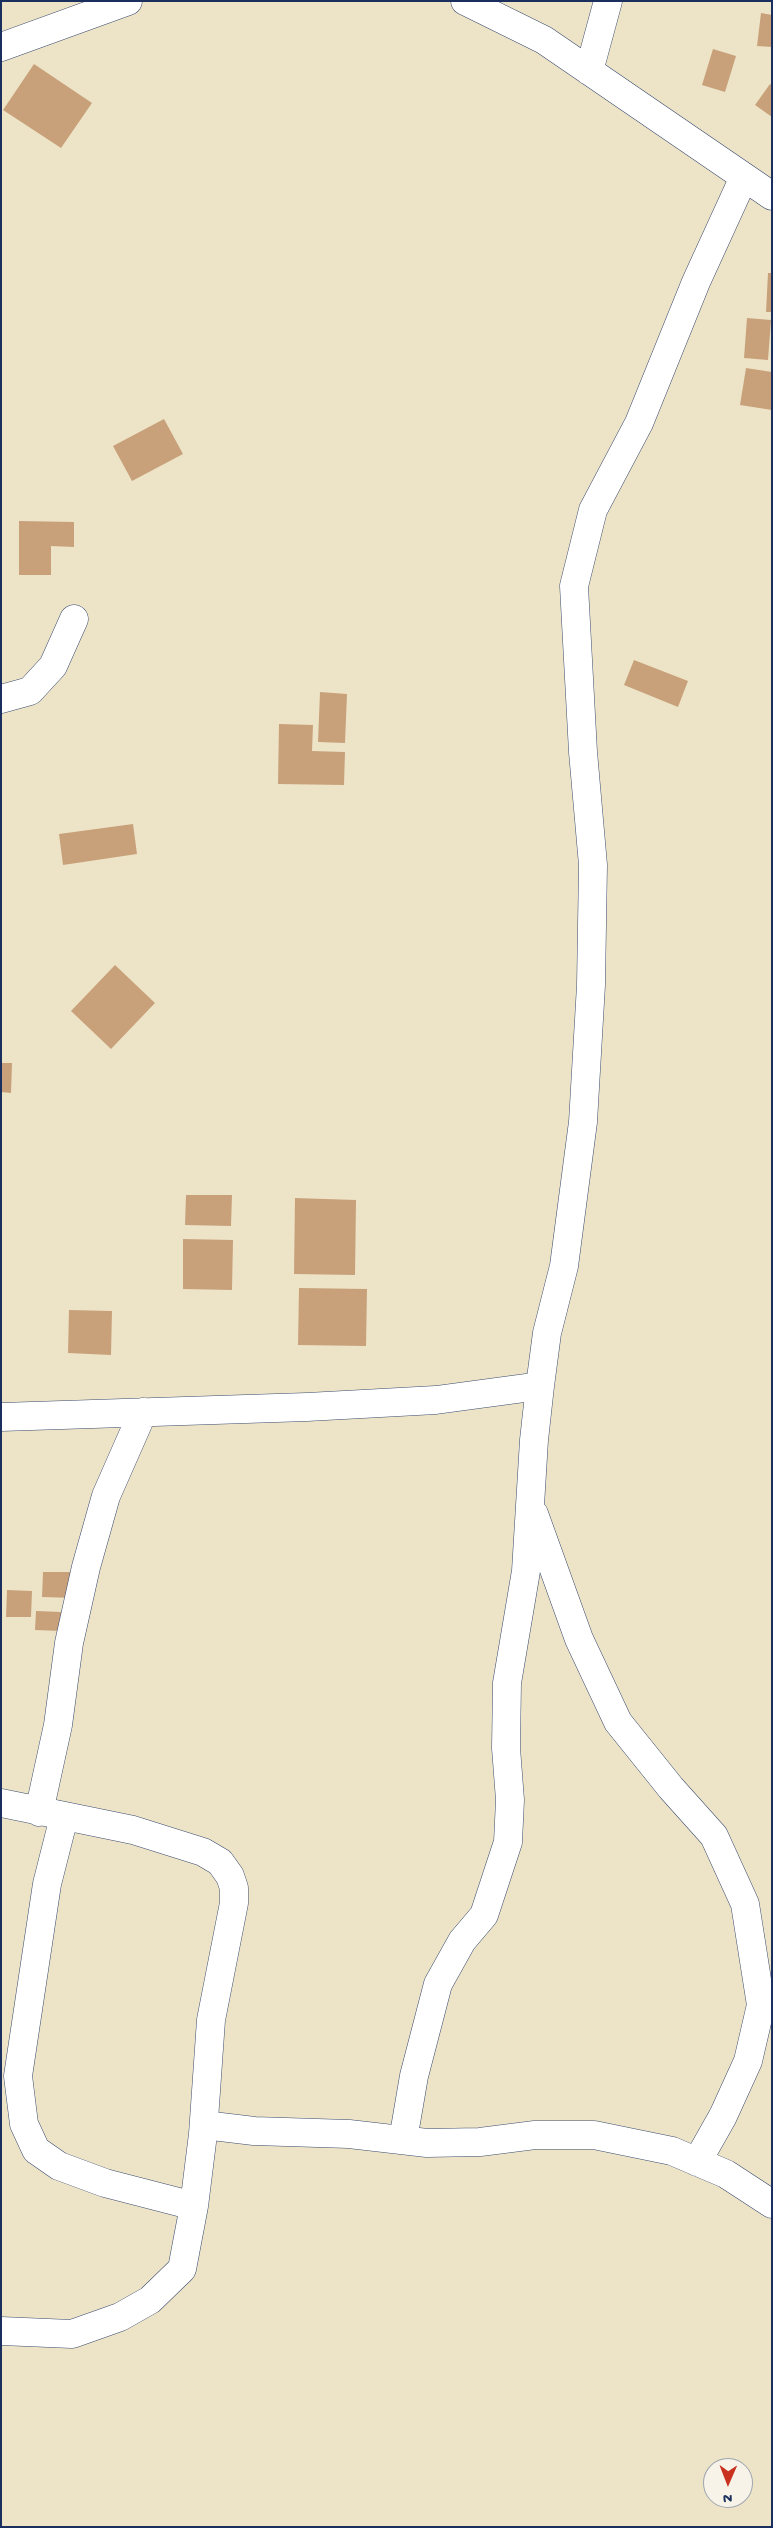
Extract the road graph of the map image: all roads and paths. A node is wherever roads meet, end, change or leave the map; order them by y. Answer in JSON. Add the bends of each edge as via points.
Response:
{"nodes":[{"id":1,"x":128,"y":1,"type":"edge"},
{"id":2,"x":465,"y":1,"type":"edge"},
{"id":3,"x":608,"y":1,"type":"edge"},
{"id":4,"x":1,"y":47,"type":"edge"},
{"id":5,"x":589,"y":71,"type":"junction"},
{"id":6,"x":744,"y":177,"type":"junction"},
{"id":7,"x":772,"y":196,"type":"edge"},
{"id":8,"x":74,"y":619,"type":"dead end"},
{"id":9,"x":1,"y":699,"type":"edge"},
{"id":10,"x":540,"y":1386,"type":"junction"},
{"id":11,"x":143,"y":1412,"type":"junction"},
{"id":12,"x":1,"y":1417,"type":"edge"},
{"id":13,"x":530,"y":1502,"type":"junction"},
{"id":14,"x":1,"y":1803,"type":"edge"},
{"id":15,"x":51,"y":1815,"type":"junction"},
{"id":16,"x":204,"y":2125,"type":"junction"},
{"id":17,"x":403,"y":2140,"type":"junction"},
{"id":18,"x":697,"y":2162,"type":"junction"},
{"id":19,"x":772,"y":2204,"type":"edge"},
{"id":20,"x":194,"y":2206,"type":"junction"},
{"id":21,"x":1,"y":2331,"type":"edge"}],
"edges":[{"from":1,"to":4,"type":"street"},
{"from":2,"to":5,"type":"street","via":[[544,40]]},
{"from":3,"to":5,"type":"street"},
{"from":5,"to":6,"type":"street"},
{"from":6,"to":7,"type":"street"},
{"from":6,"to":10,"type":"street","via":[[696,282],[639,422],[593,510],[574,586],[593,865],[591,985],[583,1122],[564,1266],[547,1333]]},
{"from":8,"to":9,"type":"street","via":[[54,666],[30,691]]},
{"from":10,"to":11,"type":"street","via":[[436,1400],[307,1408]]},
{"from":10,"to":13,"type":"street"},
{"from":11,"to":12,"type":"street"},
{"from":11,"to":15,"type":"street","via":[[106,1496],[86,1567],[69,1643]]},
{"from":13,"to":17,"type":"street","via":[[526,1571],[507,1683],[508,1842],[484,1915],[462,1941],[438,1984],[414,2076]]},
{"from":13,"to":18,"type":"street","via":[[579,1639],[618,1722],[714,1836],[746,1904],[761,2006],[748,2061]]},
{"from":14,"to":15,"type":"street"},
{"from":15,"to":16,"type":"street","via":[[170,1840],[220,1862],[230,1876],[234,1904],[211,2020]]},
{"from":15,"to":20,"type":"street","via":[[47,1884],[18,2076],[24,2124],[36,2150],[59,2166],[105,2183]]},
{"from":16,"to":17,"type":"street"},
{"from":16,"to":20,"type":"street"},
{"from":17,"to":18,"type":"street","via":[[472,2142],[535,2135],[594,2135],[672,2151]]},
{"from":18,"to":19,"type":"street","via":[[726,2174]]},
{"from":20,"to":21,"type":"street","via":[[182,2269],[150,2300],[120,2317],[72,2334]]}]}
